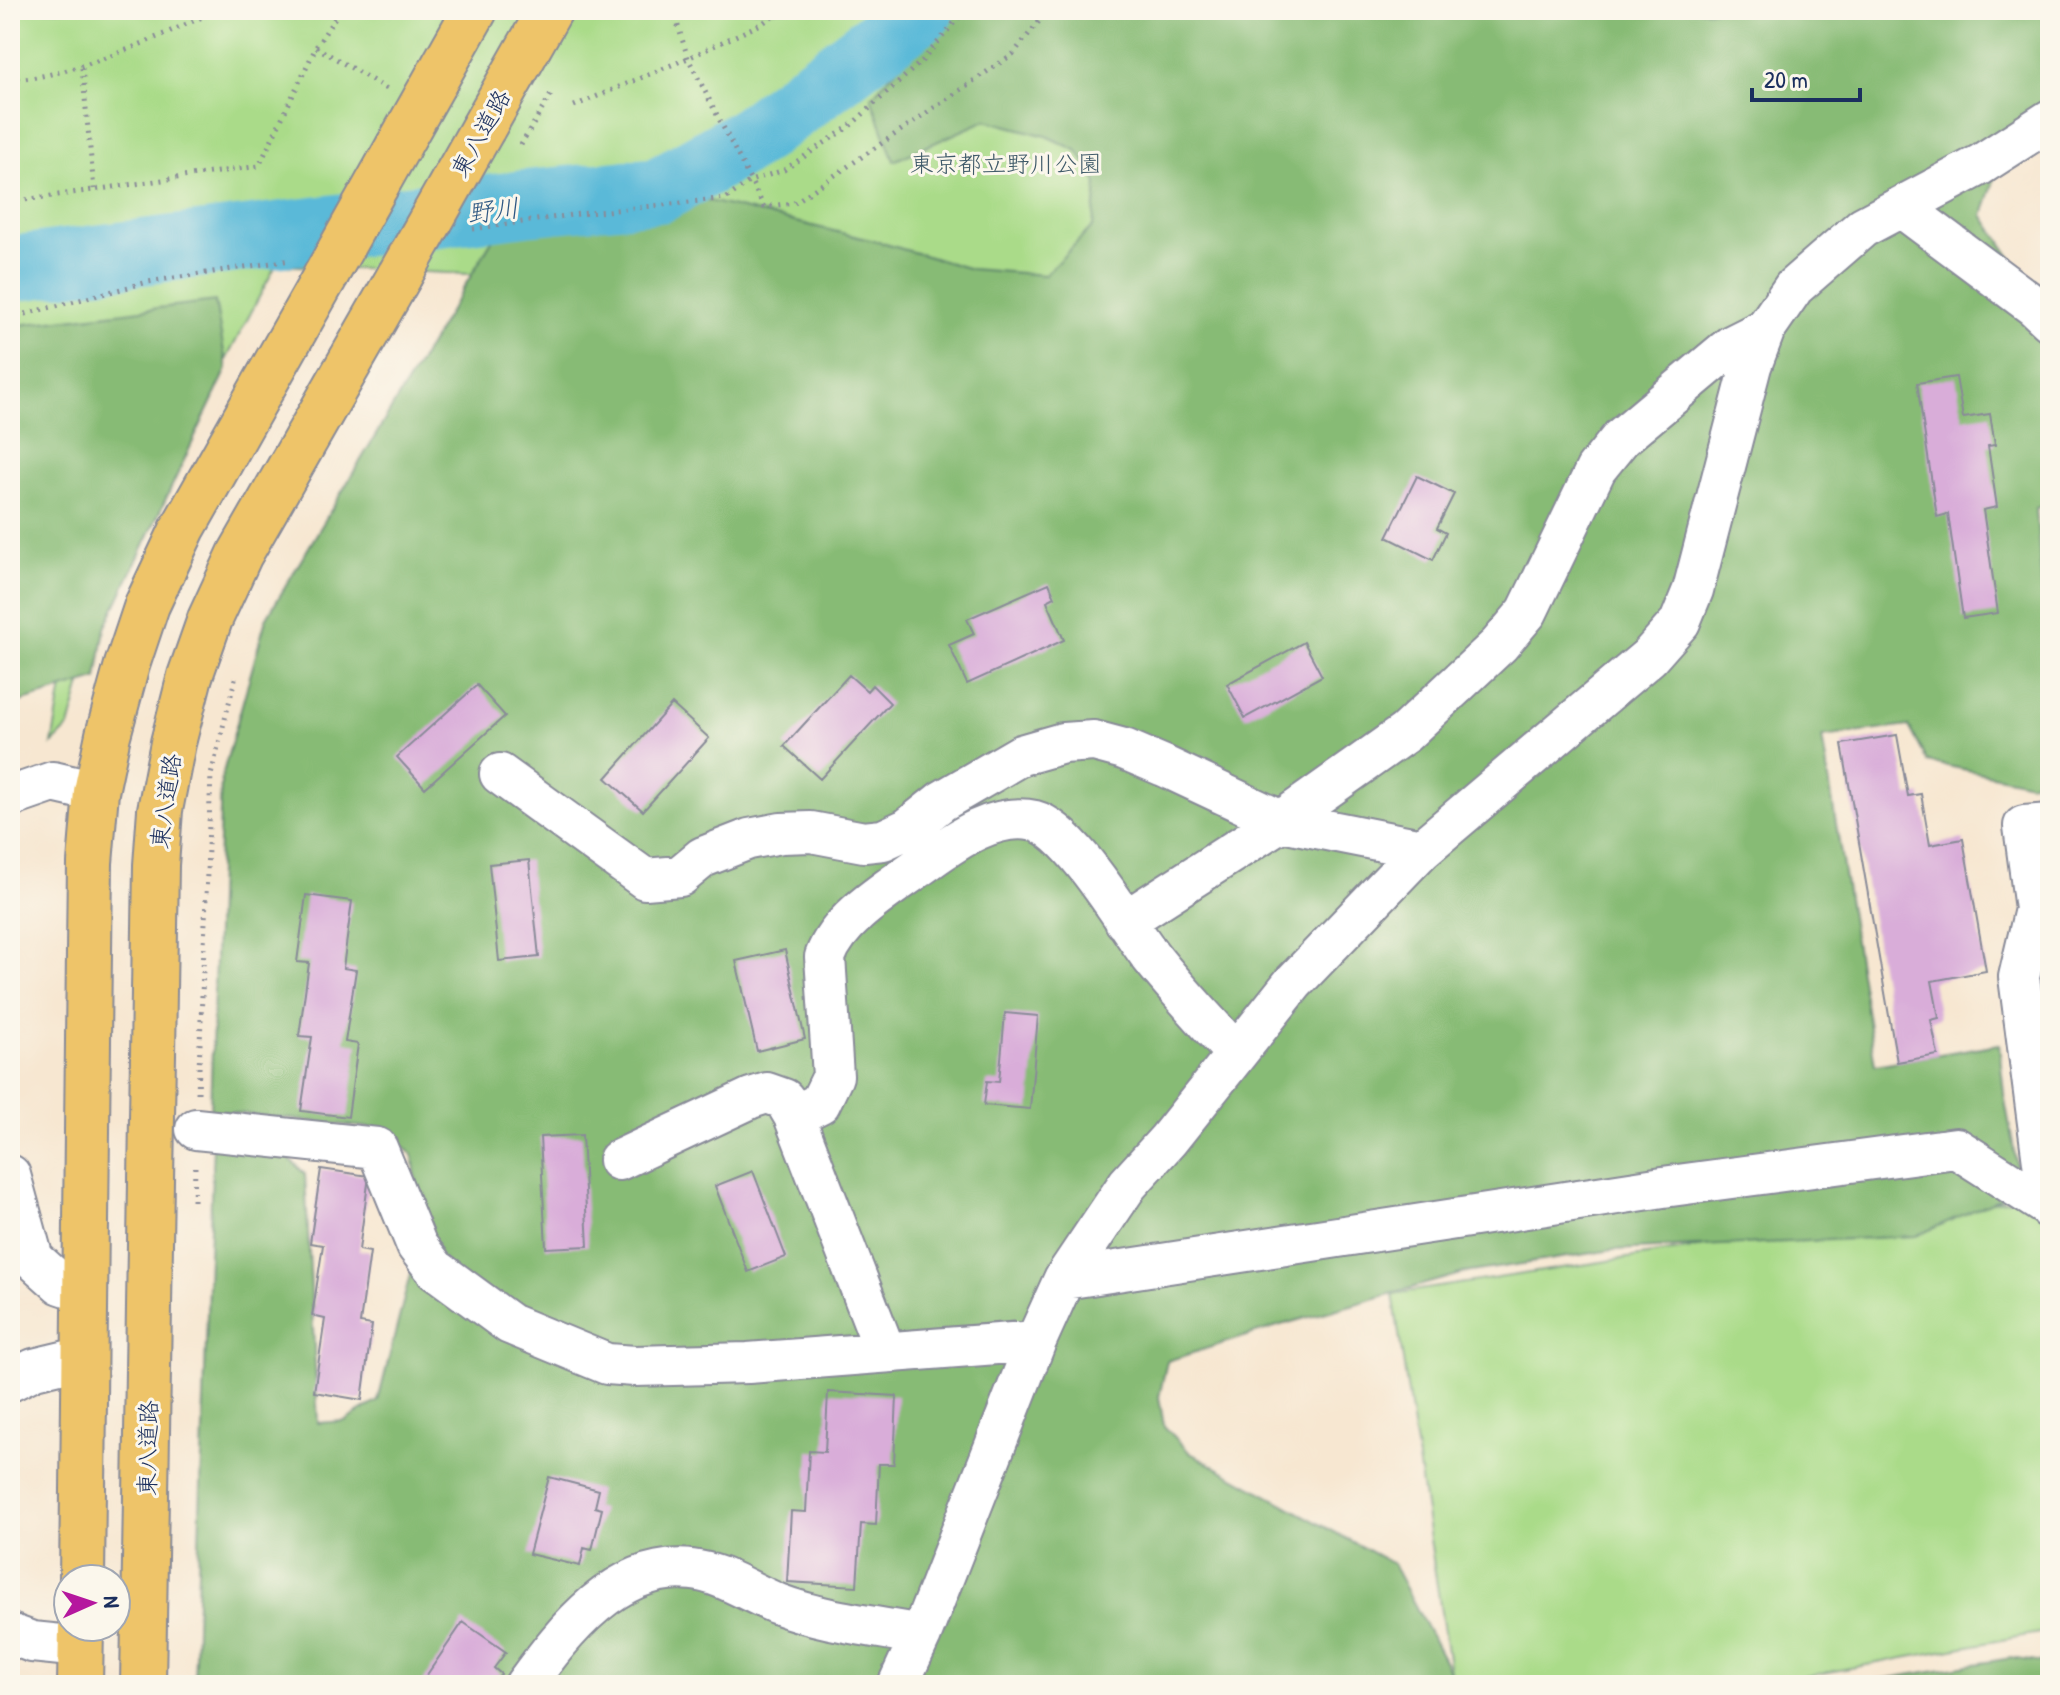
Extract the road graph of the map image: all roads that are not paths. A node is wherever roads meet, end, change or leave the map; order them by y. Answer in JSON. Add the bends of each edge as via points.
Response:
{"nodes":[{"id":1,"x":475,"y":10,"type":"edge"},
{"id":2,"x":550,"y":10,"type":"edge"},
{"id":3,"x":2050,"y":120,"type":"edge"},
{"id":4,"x":1901,"y":207,"type":"junction"},
{"id":5,"x":2050,"y":321,"type":"edge"},
{"id":6,"x":1765,"y":329,"type":"junction"},
{"id":7,"x":500,"y":774,"type":"dead end"},
{"id":8,"x":96,"y":792,"type":"junction"},
{"id":9,"x":10,"y":797,"type":"edge"},
{"id":10,"x":1281,"y":821,"type":"junction"},
{"id":11,"x":2050,"y":824,"type":"edge"},
{"id":12,"x":1422,"y":849,"type":"junction"},
{"id":13,"x":1125,"y":921,"type":"junction"},
{"id":14,"x":1236,"y":1054,"type":"junction"},
{"id":15,"x":794,"y":1116,"type":"junction"},
{"id":16,"x":196,"y":1129,"type":"road end"},
{"id":17,"x":619,"y":1160,"type":"dead end"},
{"id":18,"x":10,"y":1175,"type":"edge"},
{"id":19,"x":2050,"y":1208,"type":"edge"},
{"id":20,"x":1064,"y":1279,"type":"junction"},
{"id":21,"x":85,"y":1292,"type":"junction"},
{"id":22,"x":1036,"y":1341,"type":"junction"},
{"id":23,"x":885,"y":1351,"type":"junction"},
{"id":24,"x":84,"y":1357,"type":"junction"},
{"id":25,"x":10,"y":1381,"type":"edge"},
{"id":26,"x":82,"y":1563,"type":"edge"},
{"id":27,"x":10,"y":1634,"type":"edge"},
{"id":28,"x":921,"y":1635,"type":"junction"},
{"id":29,"x":81,"y":1653,"type":"edge"},
{"id":30,"x":143,"y":1685,"type":"edge"},
{"id":31,"x":525,"y":1685,"type":"edge"},
{"id":32,"x":898,"y":1685,"type":"edge"}],
"edges":[{"from":1,"to":8,"type":"main road","bridge":true,"via":[[399,145],[313,266],[183,528],[147,605]]},
{"from":2,"to":30,"type":"main road","name":"東八道路","bridge":true,"via":[[240,554],[190,676],[160,810],[156,865]]},
{"from":3,"to":4,"type":"street"},
{"from":4,"to":5,"type":"street"},
{"from":4,"to":6,"type":"street","via":[[1863,227],[1794,287]]},
{"from":6,"to":10,"type":"street","via":[[1731,346],[1621,438],[1596,469],[1527,612],[1499,645],[1405,733]]},
{"from":6,"to":12,"type":"street","via":[[1680,622],[1649,657]]},
{"from":7,"to":10,"type":"street","via":[[645,879],[680,876],[703,857],[781,833],[883,840],[1021,755],[1063,743],[1094,741],[1124,749]]},
{"from":8,"to":9,"type":"street","via":[[53,782]]},
{"from":8,"to":21,"type":"main road","via":[[90,863]]},
{"from":10,"to":12,"type":"street"},
{"from":10,"to":13,"type":"street"},
{"from":11,"to":19,"type":"street","via":[[2024,826],[2035,909],[2019,977]]},
{"from":12,"to":14,"type":"street","via":[[1293,983]]},
{"from":13,"to":14,"type":"street"},
{"from":13,"to":15,"type":"street","via":[[1076,853],[1035,821],[993,824],[958,838],[884,892],[831,941],[825,957],[833,1076],[820,1103]]},
{"from":14,"to":20,"type":"street","via":[[1128,1184]]},
{"from":15,"to":17,"type":"street","via":[[784,1099],[767,1093]]},
{"from":15,"to":23,"type":"street"},
{"from":16,"to":23,"type":"street","via":[[377,1148],[417,1246],[435,1269],[510,1324],[607,1364],[748,1363]]},
{"from":18,"to":21,"type":"street","via":[[33,1259],[61,1284]]},
{"from":19,"to":20,"type":"street","via":[[1956,1148]]},
{"from":20,"to":22,"type":"street"},
{"from":21,"to":24,"type":"main road"},
{"from":22,"to":23,"type":"street"},
{"from":22,"to":28,"type":"street"},
{"from":24,"to":25,"type":"street","via":[[34,1369]]},
{"from":24,"to":26,"type":"main road"},
{"from":27,"to":29,"type":"street"},
{"from":28,"to":31,"type":"street","via":[[780,1605],[692,1570],[647,1572],[587,1613]]},
{"from":28,"to":32,"type":"street"}]}
